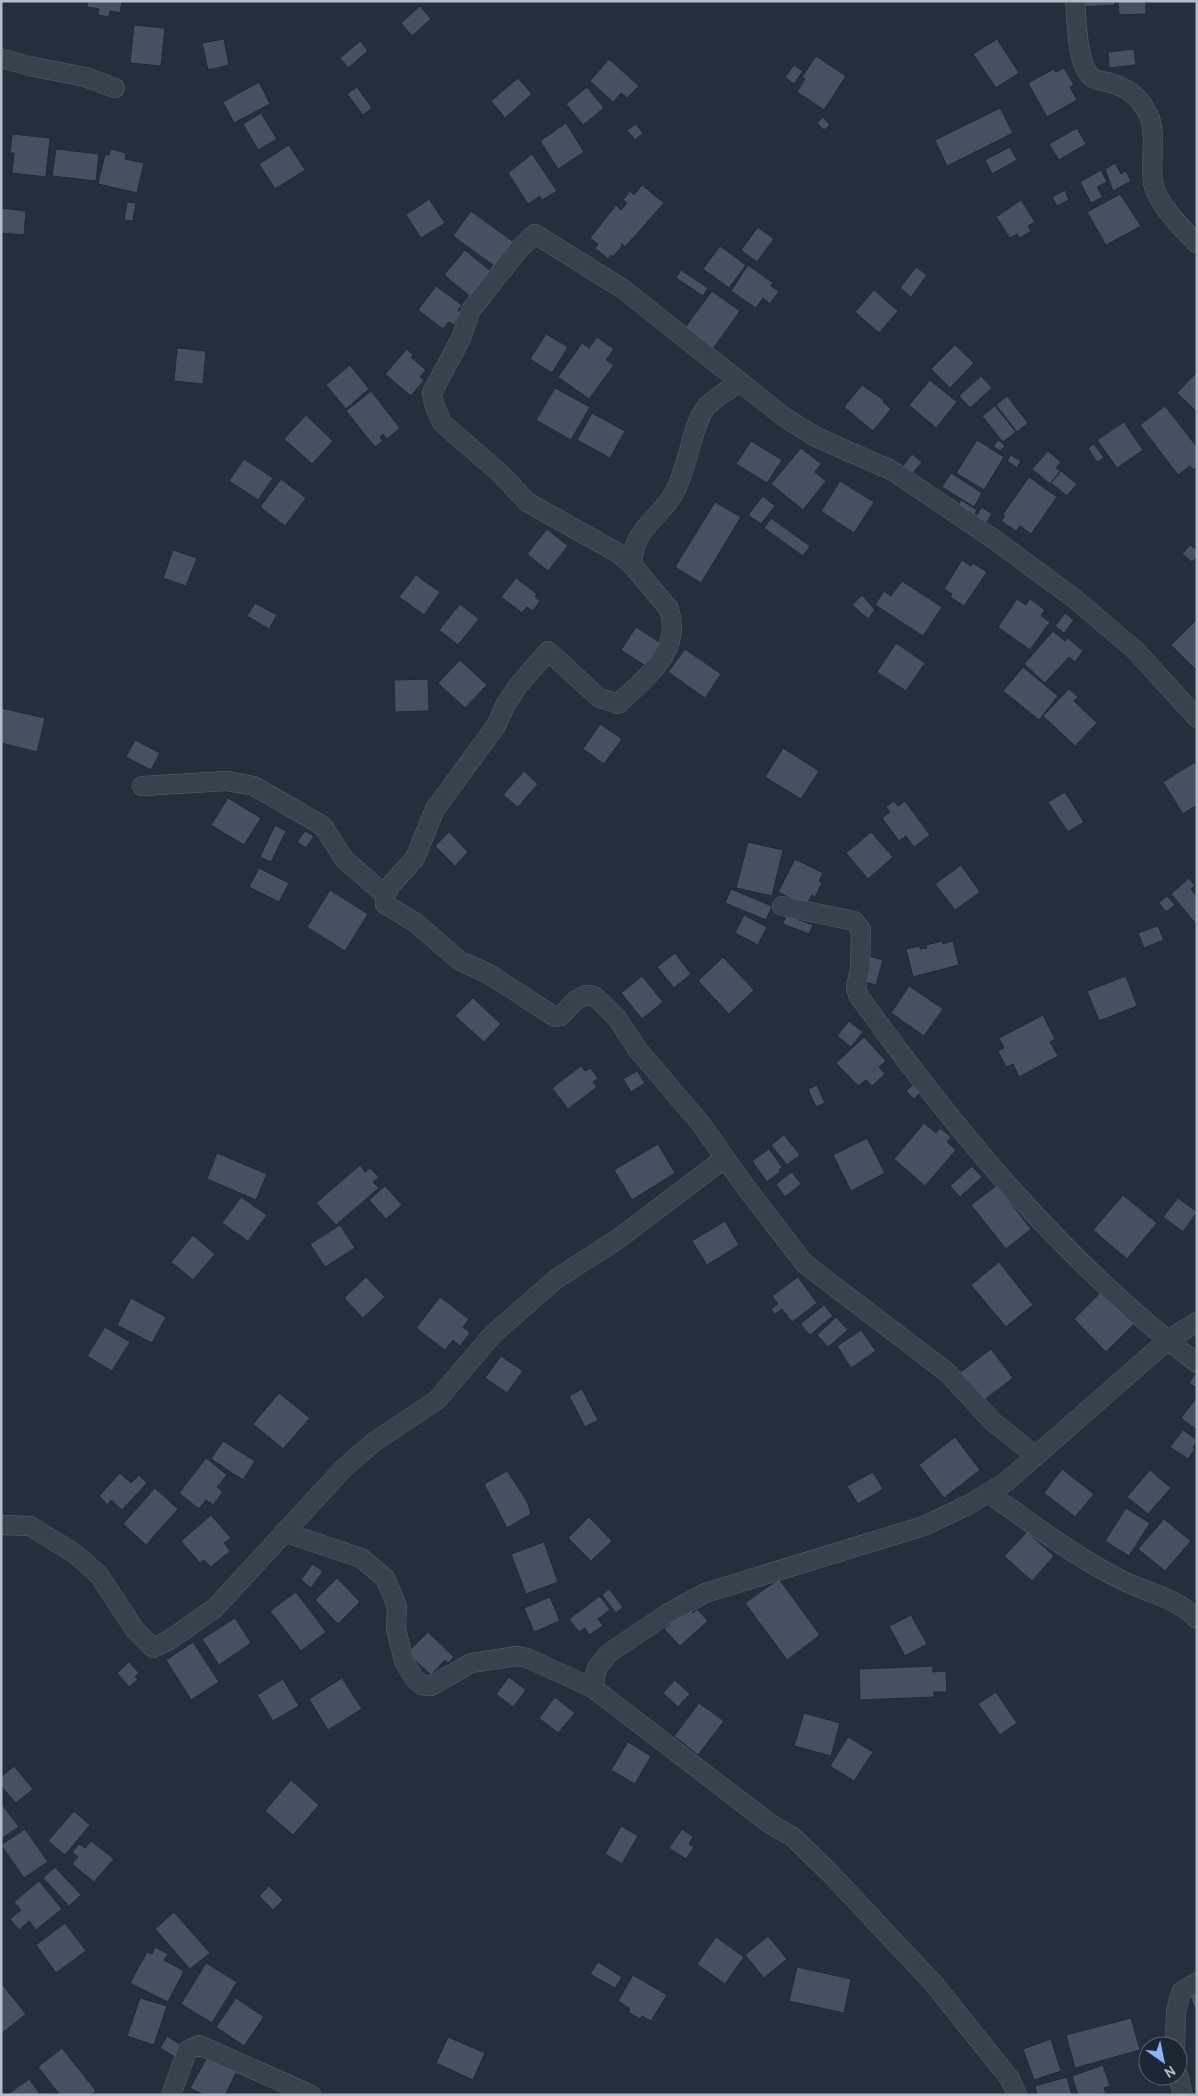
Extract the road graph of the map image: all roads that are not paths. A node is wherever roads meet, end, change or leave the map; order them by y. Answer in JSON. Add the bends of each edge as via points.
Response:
{"nodes":[{"id":1,"x":1075,"y":1,"type":"edge"},
{"id":2,"x":1,"y":58,"type":"edge"},
{"id":3,"x":115,"y":88,"type":"dead end"},
{"id":4,"x":1197,"y":244,"type":"edge"},
{"id":5,"x":739,"y":382,"type":"junction"},
{"id":6,"x":646,"y":526,"type":"junction"},
{"id":7,"x":604,"y":545,"type":"junction"},
{"id":8,"x":633,"y":566,"type":"junction"},
{"id":9,"x":1197,"y":718,"type":"edge"},
{"id":10,"x":142,"y":786,"type":"dead end"},
{"id":11,"x":385,"y":895,"type":"junction"},
{"id":12,"x":782,"y":906,"type":"dead end"},
{"id":13,"x":725,"y":1158,"type":"junction"},
{"id":14,"x":1197,"y":1322,"type":"edge"},
{"id":15,"x":1168,"y":1340,"type":"junction"},
{"id":16,"x":1197,"y":1363,"type":"edge"},
{"id":17,"x":1036,"y":1456,"type":"junction"},
{"id":18,"x":988,"y":1493,"type":"junction"},
{"id":19,"x":1,"y":1525,"type":"edge"},
{"id":20,"x":284,"y":1532,"type":"junction"},
{"id":21,"x":1197,"y":1619,"type":"edge"},
{"id":22,"x":593,"y":1688,"type":"junction"},
{"id":23,"x":1197,"y":1982,"type":"edge"},
{"id":24,"x":1175,"y":2036,"type":"edge"},
{"id":25,"x":170,"y":2095,"type":"edge"},
{"id":26,"x":311,"y":2095,"type":"edge"},
{"id":27,"x":1017,"y":2095,"type":"edge"}],
"edges":[{"from":1,"to":4,"type":"street","via":[[1080,55],[1085,69],[1092,78],[1127,88],[1144,106],[1150,116],[1153,184],[1177,224]]},
{"from":2,"to":3,"type":"street","via":[[84,76]]},
{"from":5,"to":6,"type":"street","via":[[706,406],[675,493]]},
{"from":5,"to":7,"type":"street","via":[[622,289],[553,243],[536,234],[519,249],[471,310],[461,338],[432,393],[434,404],[442,423],[500,473],[527,502]]},
{"from":5,"to":9,"type":"street","via":[[816,437],[893,471],[1076,599],[1136,651]]},
{"from":6,"to":7,"type":"street"},
{"from":6,"to":8,"type":"street","via":[[633,550]]},
{"from":7,"to":8,"type":"street"},
{"from":8,"to":11,"type":"street","via":[[663,600],[671,617],[669,650],[618,704],[598,697],[548,651],[518,687],[496,726],[435,809],[415,858]]},
{"from":10,"to":11,"type":"street","via":[[226,781],[254,786],[323,826],[344,859]]},
{"from":11,"to":13,"type":"street","via":[[385,904],[416,923],[460,961],[489,974],[555,1018],[575,1001],[586,995],[594,996],[622,1024],[638,1050],[701,1124]]},
{"from":12,"to":15,"type":"street","via":[[854,920],[859,925],[858,995],[902,1056],[1052,1234]]},
{"from":13,"to":17,"type":"street","via":[[805,1264],[948,1373],[994,1422]]},
{"from":13,"to":20,"type":"street","via":[[618,1239],[556,1279],[493,1334],[437,1400],[374,1442],[344,1468]]},
{"from":14,"to":15,"type":"street"},
{"from":15,"to":16,"type":"street"},
{"from":15,"to":17,"type":"street"},
{"from":17,"to":18,"type":"street"},
{"from":18,"to":21,"type":"street","via":[[1076,1552],[1126,1582],[1178,1604]]},
{"from":18,"to":22,"type":"street","via":[[924,1526],[705,1593],[609,1653],[597,1668]]},
{"from":19,"to":20,"type":"street","via":[[30,1526],[74,1553],[99,1575],[135,1630],[153,1648],[215,1608]]},
{"from":20,"to":22,"type":"street","via":[[361,1558],[385,1578],[397,1606],[396,1629],[404,1661],[422,1685],[431,1686],[471,1663],[517,1656]]},
{"from":22,"to":27,"type":"street","via":[[805,1849],[934,1984],[1010,2079]]},
{"from":23,"to":24,"type":"street","via":[[1181,1992],[1176,2011]]},
{"from":25,"to":26,"type":"street","via":[[187,2051],[199,2045]]}]}
